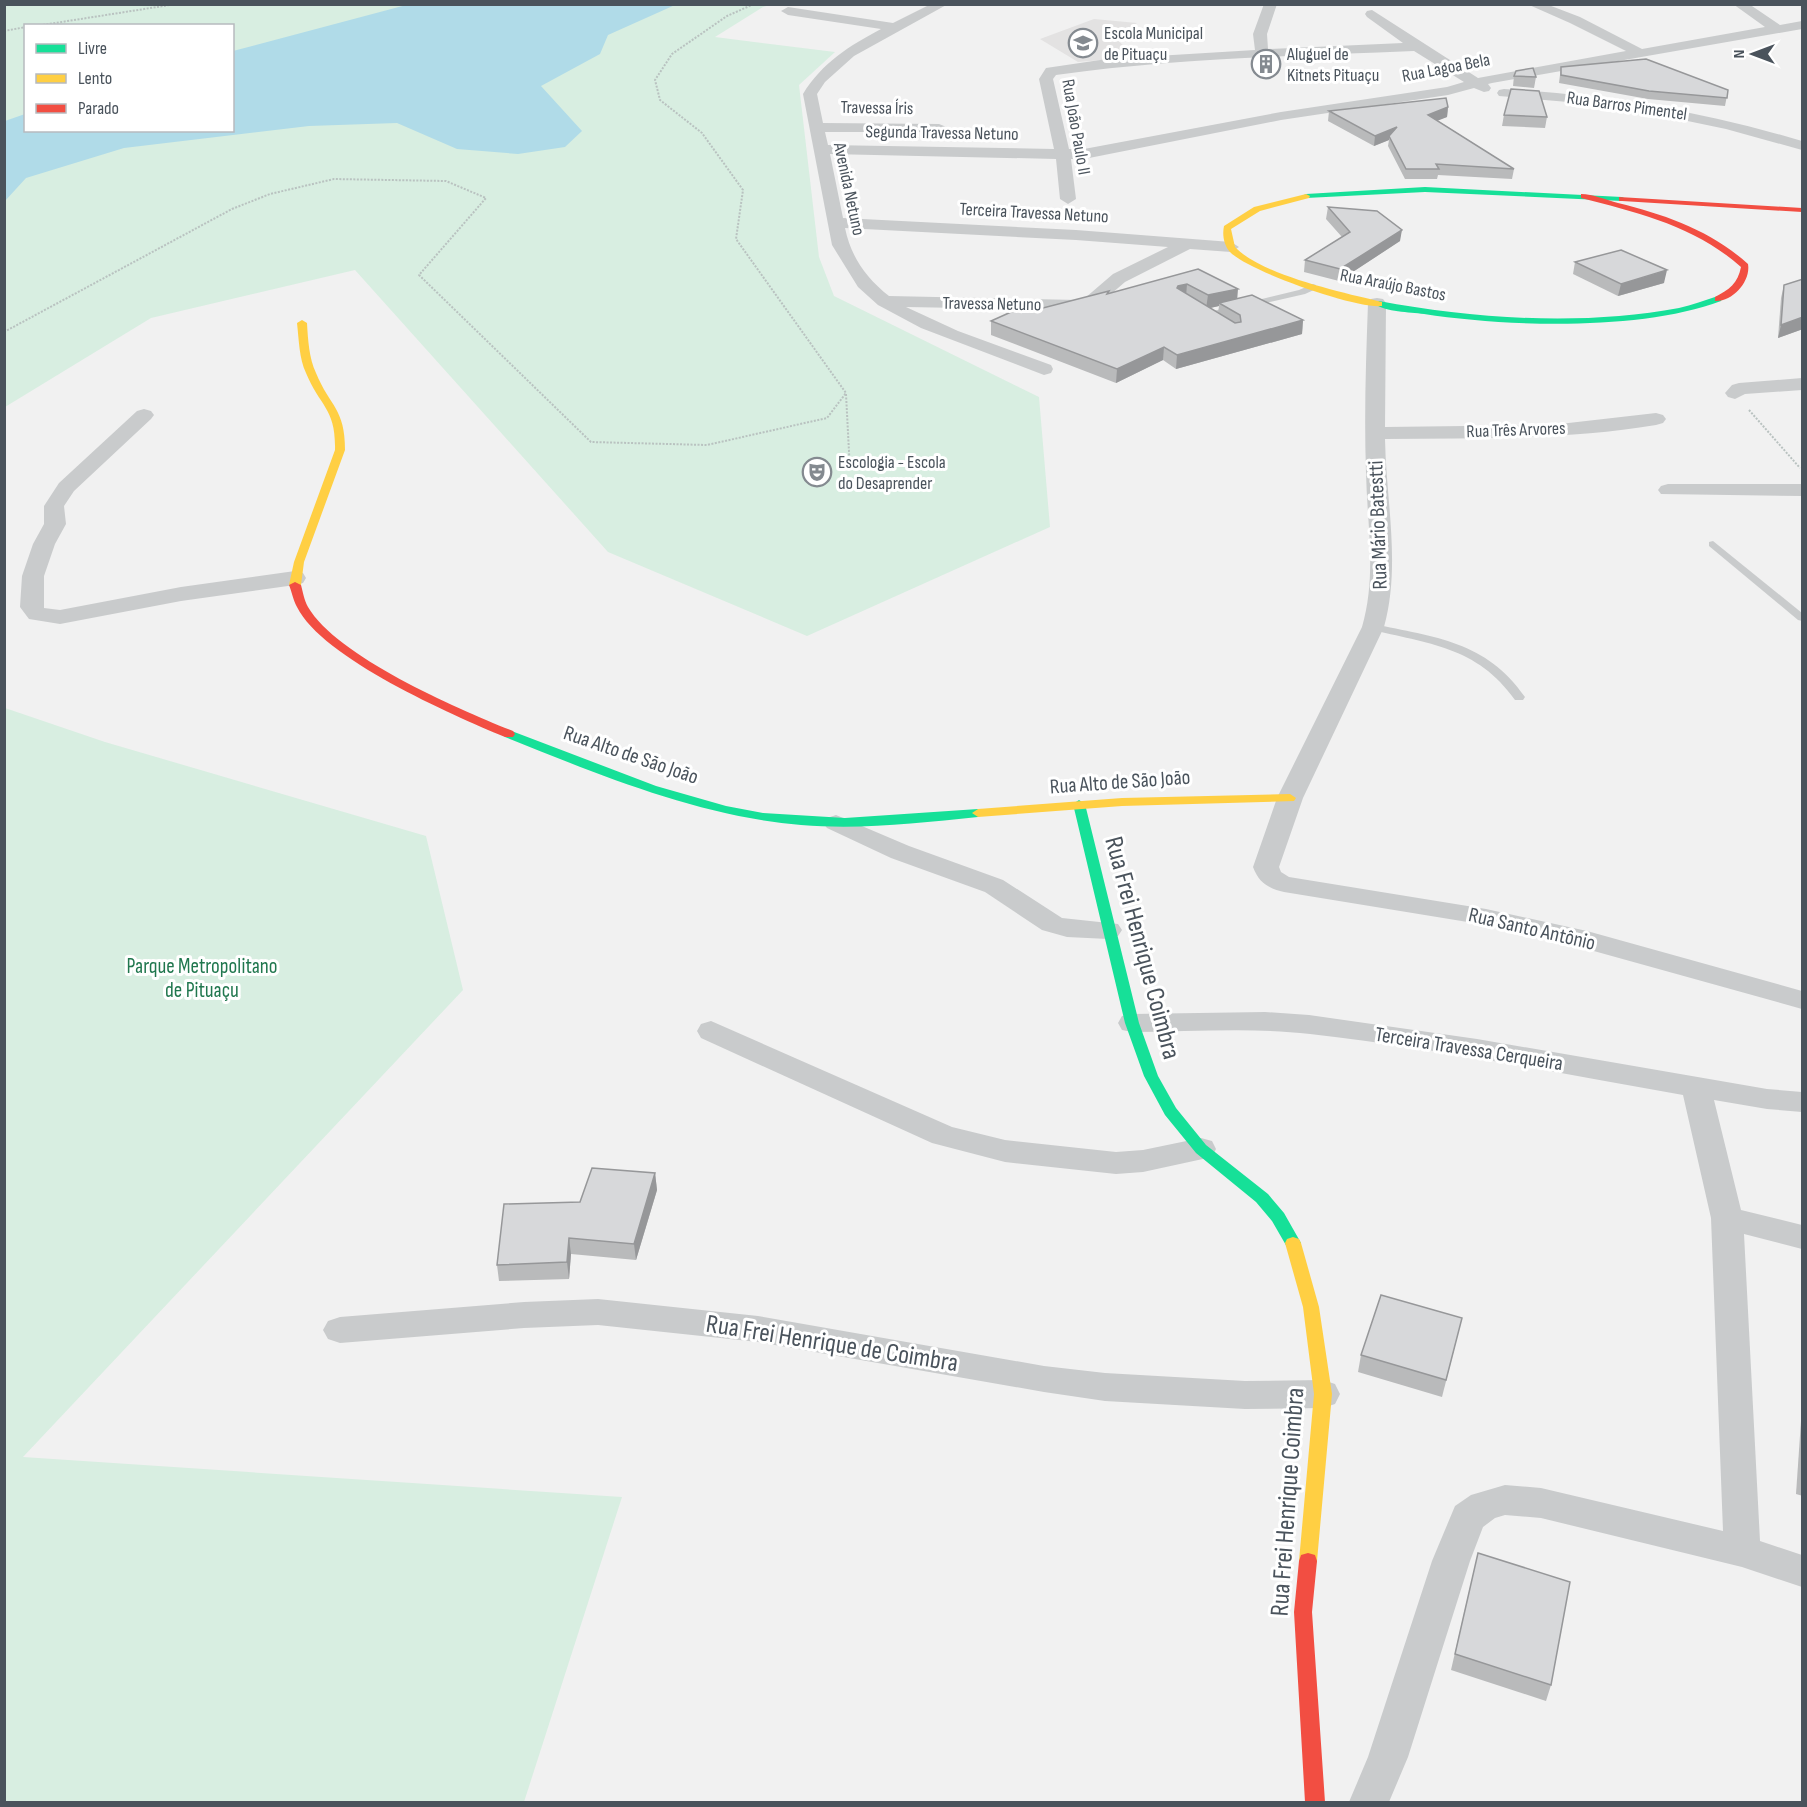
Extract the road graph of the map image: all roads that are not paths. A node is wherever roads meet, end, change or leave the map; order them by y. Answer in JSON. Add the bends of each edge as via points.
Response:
{"nodes":[{"id":1,"x":942,"y":4,"type":"edge"},
{"id":2,"x":1271,"y":4,"type":"edge"},
{"id":3,"x":1533,"y":4,"type":"edge"},
{"id":4,"x":1739,"y":4,"type":"edge"},
{"id":5,"x":788,"y":11,"type":"dead end"},
{"id":6,"x":1372,"y":14,"type":"dead end"},
{"id":7,"x":1803,"y":25,"type":"edge"},
{"id":8,"x":896,"y":27,"type":"junction"},
{"id":9,"x":1777,"y":29,"type":"junction"},
{"id":10,"x":1417,"y":47,"type":"junction"},
{"id":11,"x":1262,"y":52,"type":"junction"},
{"id":12,"x":1642,"y":54,"type":"junction"},
{"id":13,"x":1474,"y":82,"type":"junction"},
{"id":14,"x":1448,"y":91,"type":"junction"},
{"id":15,"x":1490,"y":92,"type":"junction"},
{"id":16,"x":815,"y":127,"type":"junction"},
{"id":17,"x":939,"y":129,"type":"dead end"},
{"id":18,"x":1803,"y":146,"type":"edge"},
{"id":19,"x":821,"y":149,"type":"junction"},
{"id":20,"x":1063,"y":155,"type":"junction"},
{"id":21,"x":1584,"y":196,"type":"junction"},
{"id":22,"x":1068,"y":199,"type":"dead end"},
{"id":23,"x":1803,"y":210,"type":"edge"},
{"id":24,"x":834,"y":223,"type":"junction"},
{"id":25,"x":1189,"y":243,"type":"junction"},
{"id":26,"x":1231,"y":248,"type":"junction"},
{"id":27,"x":1313,"y":287,"type":"junction"},
{"id":28,"x":885,"y":301,"type":"junction"},
{"id":29,"x":1377,"y":303,"type":"junction"},
{"id":30,"x":1215,"y":320,"type":"edge"},
{"id":31,"x":302,"y":322,"type":"dead end"},
{"id":32,"x":1044,"y":369,"type":"dead end"},
{"id":33,"x":1803,"y":384,"type":"edge"},
{"id":34,"x":1735,"y":393,"type":"road end"},
{"id":35,"x":144,"y":415,"type":"dead end"},
{"id":36,"x":1656,"y":419,"type":"dead end"},
{"id":37,"x":1375,"y":433,"type":"junction"},
{"id":38,"x":1668,"y":490,"type":"dead end"},
{"id":39,"x":1803,"y":490,"type":"edge"},
{"id":40,"x":1713,"y":544,"type":"dead end"},
{"id":41,"x":295,"y":579,"type":"junction"},
{"id":42,"x":1803,"y":618,"type":"edge"},
{"id":43,"x":1373,"y":627,"type":"junction"},
{"id":44,"x":1520,"y":697,"type":"dead end"},
{"id":45,"x":1290,"y":798,"type":"junction"},
{"id":46,"x":1079,"y":804,"type":"junction"},
{"id":47,"x":836,"y":823,"type":"junction"},
{"id":48,"x":1266,"y":867,"type":"joint"},
{"id":49,"x":1108,"y":930,"type":"junction"},
{"id":50,"x":1803,"y":1000,"type":"edge"},
{"id":51,"x":1132,"y":1023,"type":"junction"},
{"id":52,"x":711,"y":1031,"type":"dead end"},
{"id":53,"x":1696,"y":1086,"type":"junction"},
{"id":54,"x":1803,"y":1102,"type":"edge"},
{"id":55,"x":1202,"y":1149,"type":"junction"},
{"id":56,"x":1728,"y":1218,"type":"junction"},
{"id":57,"x":1803,"y":1237,"type":"edge"},
{"id":58,"x":340,"y":1330,"type":"dead end"},
{"id":59,"x":1323,"y":1394,"type":"junction"},
{"id":60,"x":1742,"y":1551,"type":"junction"},
{"id":61,"x":1803,"y":1571,"type":"edge"},
{"id":62,"x":1315,"y":1803,"type":"edge"},
{"id":63,"x":1369,"y":1803,"type":"edge"}],
"edges":[{"from":1,"to":8,"type":"street","name":"Avenida Netuno"},
{"from":2,"to":11,"type":"street","via":[[1260,34]]},
{"from":3,"to":12,"type":"street"},
{"from":4,"to":9,"type":"street"},
{"from":5,"to":8,"type":"street"},
{"from":6,"to":10,"type":"street"},
{"from":7,"to":9,"type":"street","name":"Rua Lagoa Bela"},
{"from":8,"to":16,"type":"street","name":"Avenida Netuno","via":[[844,56],[819,77],[810,94]]},
{"from":9,"to":12,"type":"street","name":"Rua Lagoa Bela"},
{"from":10,"to":11,"type":"street","name":"Rua João Paulo II"},
{"from":10,"to":13,"type":"street"},
{"from":11,"to":20,"type":"street","name":"Rua João Paulo II","via":[[1118,62],[1052,71],[1046,79]]},
{"from":12,"to":13,"type":"street","name":"Rua Lagoa Bela"},
{"from":13,"to":14,"type":"street","name":"Rua Lagoa Bela"},
{"from":13,"to":15,"type":"street"},
{"from":14,"to":15,"type":"street","name":"Rua Barros Pimentel"},
{"from":14,"to":20,"type":"street","name":"Rua Lagoa Bela"},
{"from":15,"to":18,"type":"street","name":"Rua Barros Pimentel","via":[[1651,107]]},
{"from":16,"to":17,"type":"street","name":"Travessa Íris"},
{"from":16,"to":19,"type":"street","name":"Avenida Netuno"},
{"from":19,"to":20,"type":"street","name":"Segunda Travessa Netuno"},
{"from":19,"to":24,"type":"street","name":"Avenida Netuno"},
{"from":20,"to":22,"type":"street","name":"Rua João Paulo II"},
{"from":21,"to":23,"type":"street","name":"Rua Araújo Bastos"},
{"from":21,"to":26,"type":"street","name":"Rua Araújo Bastos","via":[[1475,188],[1376,189],[1313,195],[1250,210],[1236,219],[1227,228]]},
{"from":21,"to":29,"type":"street","name":"Rua Araújo Bastos","via":[[1672,222],[1719,242],[1745,266],[1744,279],[1729,295],[1701,305],[1617,316],[1517,319]]},
{"from":24,"to":25,"type":"street","name":"Terceira Travessa Netuno"},
{"from":24,"to":28,"type":"street","name":"Avenida Netuno","via":[[850,265]]},
{"from":25,"to":26,"type":"street","name":"Terceira Travessa Netuno"},
{"from":25,"to":28,"type":"street","name":"Travessa Netuno","via":[[1119,278],[1091,302],[1080,305]]},
{"from":26,"to":27,"type":"street","name":"Rua Araújo Bastos","via":[[1265,270]]},
{"from":27,"to":29,"type":"street","name":"Rua Araújo Bastos"},
{"from":27,"to":30,"type":"lane","via":[[1201,312]]},
{"from":28,"to":32,"type":"street","name":"Avenida Netuno","via":[[916,320]]},
{"from":29,"to":37,"type":"street","name":"Rua Mário Batestti"},
{"from":31,"to":41,"type":"street","via":[[312,376],[341,422],[342,435]]},
{"from":33,"to":34,"type":"street","via":[[1739,389]]},
{"from":35,"to":41,"type":"street","via":[[57,498],[55,524],[33,576],[32,607],[37,614],[60,617],[181,594]]},
{"from":36,"to":37,"type":"street","name":"Rua Três Arvores","via":[[1536,431]]},
{"from":37,"to":43,"type":"street","name":"Rua Mário Batestti","via":[[1383,583]]},
{"from":38,"to":39,"type":"street"},
{"from":40,"to":42,"type":"lane"},
{"from":41,"to":47,"type":"street","name":"Rua Alto de São João","via":[[296,596],[314,622],[394,682],[440,705],[574,759],[675,794],[770,818]]},
{"from":43,"to":44,"type":"lane","via":[[1446,644],[1476,656],[1510,680]]},
{"from":43,"to":45,"type":"street","name":"Rua Mário Batestti"},
{"from":45,"to":46,"type":"street","name":"Rua Alto de São João"},
{"from":45,"to":48,"type":"street","name":"Rua Mário Batestti"},
{"from":46,"to":47,"type":"street","name":"Rua Alto de São João"},
{"from":46,"to":49,"type":"street","name":"Rua Frei Henrique Coimbra"},
{"from":47,"to":49,"type":"street","via":[[900,852],[994,886],[1052,924]]},
{"from":48,"to":50,"type":"street","name":"Rua Santo Antônio","via":[[1268,875],[1279,883],[1486,917],[1587,940]]},
{"from":49,"to":51,"type":"street","name":"Rua Frei Henrique Coimbra"},
{"from":51,"to":53,"type":"street","name":"Terceira Travessa Cerqueira","via":[[1309,1024]]},
{"from":51,"to":55,"type":"street","name":"Rua Frei Henrique Coimbra","via":[[1151,1076],[1170,1112]]},
{"from":52,"to":55,"type":"street","via":[[943,1135],[995,1149],[1116,1163]]},
{"from":53,"to":54,"type":"street","name":"Terceira Travessa Cerqueira"},
{"from":53,"to":56,"type":"street"},
{"from":55,"to":59,"type":"street","name":"Rua Frei Henrique Coimbra","via":[[1262,1198],[1278,1216],[1294,1246],[1311,1307]]},
{"from":56,"to":57,"type":"street"},
{"from":56,"to":60,"type":"street"},
{"from":58,"to":59,"type":"street","name":"Rua Frei Henrique de Coimbra","via":[[598,1312],[758,1329],[1105,1387],[1234,1395]]},
{"from":59,"to":62,"type":"street","name":"Rua Frei Henrique Coimbra","via":[[1304,1612]]},
{"from":60,"to":61,"type":"street"},
{"from":60,"to":63,"type":"street","via":[[1541,1503],[1505,1500],[1484,1506],[1468,1517],[1455,1550],[1388,1757]]}]}
